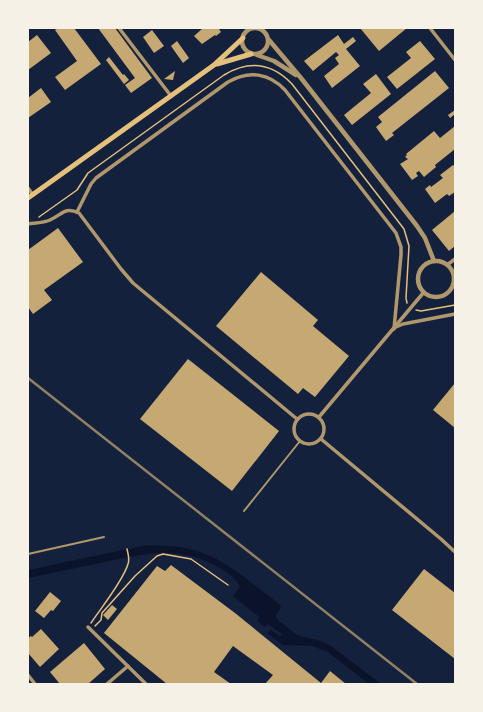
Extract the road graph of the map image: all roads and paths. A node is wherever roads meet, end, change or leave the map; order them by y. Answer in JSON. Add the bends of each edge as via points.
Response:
{"nodes":[{"id":1,"x":119,"y":28,"type":"edge"},
{"id":2,"x":259,"y":28,"type":"edge"},
{"id":3,"x":430,"y":28,"type":"edge"},
{"id":4,"x":247,"y":30,"type":"edge"},
{"id":5,"x":243,"y":38,"type":"junction"},
{"id":6,"x":269,"y":40,"type":"junction"},
{"id":7,"x":251,"y":54,"type":"junction"},
{"id":8,"x":257,"y":54,"type":"junction"},
{"id":9,"x":455,"y":60,"type":"edge"},
{"id":10,"x":214,"y":65,"type":"junction"},
{"id":11,"x":301,"y":78,"type":"junction"},
{"id":12,"x":170,"y":96,"type":"junction"},
{"id":13,"x":28,"y":188,"type":"edge"},
{"id":14,"x":30,"y":196,"type":"edge"},
{"id":15,"x":77,"y":212,"type":"junction"},
{"id":16,"x":29,"y":224,"type":"edge"},
{"id":17,"x":455,"y":259,"type":"edge"},
{"id":18,"x":434,"y":261,"type":"junction"},
{"id":19,"x":447,"y":265,"type":"junction"},
{"id":20,"x":453,"y":287,"type":"edge"},
{"id":21,"x":424,"y":292,"type":"junction"},
{"id":22,"x":455,"y":305,"type":"edge"},
{"id":23,"x":412,"y":307,"type":"junction"},
{"id":24,"x":455,"y":314,"type":"edge"},
{"id":25,"x":394,"y":329,"type":"junction"},
{"id":26,"x":319,"y":417,"type":"junction"},
{"id":27,"x":297,"y":419,"type":"junction"},
{"id":28,"x":321,"y":439,"type":"junction"},
{"id":29,"x":300,"y":441,"type":"junction"},
{"id":30,"x":244,"y":512,"type":"dead end"},
{"id":31,"x":104,"y":537,"type":"dead end"},
{"id":32,"x":441,"y":539,"type":"junction"},
{"id":33,"x":455,"y":547,"type":"edge"},
{"id":34,"x":127,"y":549,"type":"dead end"},
{"id":35,"x":455,"y":552,"type":"edge"},
{"id":36,"x":28,"y":554,"type":"edge"},
{"id":37,"x":228,"y":585,"type":"dead end"},
{"id":38,"x":89,"y":628,"type":"junction"},
{"id":39,"x":128,"y":666,"type":"junction"},
{"id":40,"x":28,"y":675,"type":"edge"},
{"id":41,"x":35,"y":684,"type":"edge"},
{"id":42,"x":107,"y":684,"type":"edge"},
{"id":43,"x":146,"y":684,"type":"edge"}],
"edges":[{"from":1,"to":12,"type":"street"},
{"from":2,"to":4,"type":"street"},
{"from":2,"to":6,"type":"street"},
{"from":3,"to":9,"type":"street"},
{"from":4,"to":5,"type":"street"},
{"from":5,"to":7,"type":"street","via":[[244,47]]},
{"from":5,"to":10,"type":"main road"},
{"from":6,"to":8,"type":"street","via":[[266,50]]},
{"from":6,"to":11,"type":"street"},
{"from":7,"to":8,"type":"street"},
{"from":7,"to":10,"type":"main road"},
{"from":8,"to":11,"type":"street"},
{"from":10,"to":12,"type":"main road"},
{"from":11,"to":18,"type":"street","via":[[417,226]]},
{"from":12,"to":14,"type":"main road"},
{"from":13,"to":14,"type":"street"},
{"from":15,"to":16,"type":"street","via":[[64,211],[50,221]]},
{"from":15,"to":25,"type":"street","via":[[96,178],[228,82],[243,75],[266,76],[285,90],[396,233],[401,255]]},
{"from":15,"to":27,"type":"street","via":[[133,284]]},
{"from":16,"to":23,"type":"path","via":[[77,190],[88,173],[224,75],[241,67],[260,66],[278,72],[292,84],[399,221],[406,233],[409,246],[406,298]]},
{"from":17,"to":19,"type":"street"},
{"from":18,"to":19,"type":"street"},
{"from":18,"to":21,"type":"street","via":[[425,264],[418,276],[419,285]]},
{"from":19,"to":20,"type":"street","via":[[452,272]]},
{"from":20,"to":21,"type":"street","via":[[442,295],[433,296]]},
{"from":21,"to":23,"type":"street"},
{"from":22,"to":23,"type":"path","via":[[419,311]]},
{"from":23,"to":25,"type":"street"},
{"from":24,"to":25,"type":"street","via":[[403,324]]},
{"from":25,"to":26,"type":"street"},
{"from":26,"to":27,"type":"street","via":[[308,414]]},
{"from":26,"to":28,"type":"street","via":[[325,428]]},
{"from":27,"to":29,"type":"street","via":[[294,431]]},
{"from":28,"to":29,"type":"street","via":[[311,444]]},
{"from":28,"to":32,"type":"street"},
{"from":29,"to":30,"type":"lane"},
{"from":31,"to":36,"type":"lane"},
{"from":32,"to":33,"type":"street"},
{"from":32,"to":35,"type":"street"},
{"from":34,"to":38,"type":"path","via":[[128,564]]},
{"from":37,"to":38,"type":"path","via":[[191,559],[164,554],[156,556],[102,613],[101,620]]},
{"from":38,"to":39,"type":"street"},
{"from":39,"to":42,"type":"street"},
{"from":39,"to":43,"type":"street"},
{"from":40,"to":41,"type":"street"}]}
